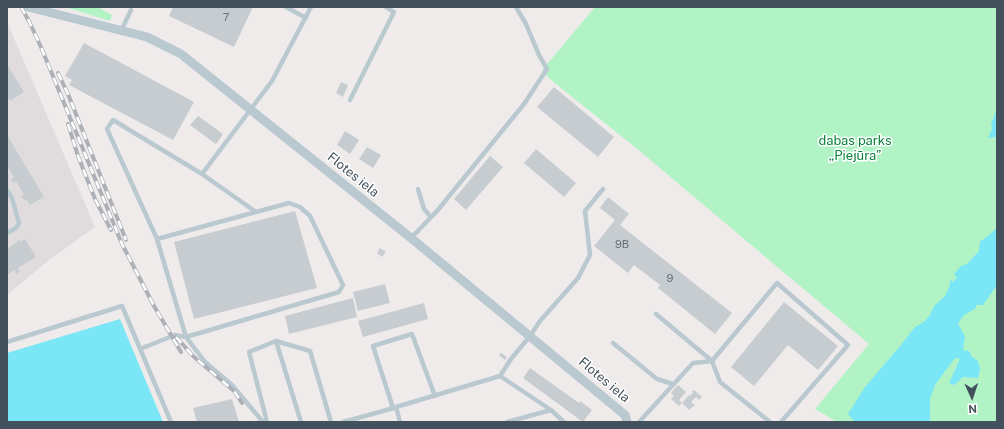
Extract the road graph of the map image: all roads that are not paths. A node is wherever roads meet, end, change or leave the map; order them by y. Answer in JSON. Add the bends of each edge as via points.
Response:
{"nodes":[{"id":1,"x":28,"y":7,"type":"edge"},
{"id":2,"x":286,"y":7,"type":"edge"},
{"id":3,"x":311,"y":7,"type":"edge"},
{"id":4,"x":386,"y":7,"type":"edge"},
{"id":5,"x":516,"y":7,"type":"edge"},
{"id":6,"x":131,"y":10,"type":"dead end"},
{"id":7,"x":306,"y":18,"type":"junction"},
{"id":8,"x":122,"y":31,"type":"junction"},
{"id":9,"x":350,"y":100,"type":"dead end"},
{"id":10,"x":251,"y":110,"type":"junction"},
{"id":11,"x":202,"y":174,"type":"junction"},
{"id":12,"x":418,"y":189,"type":"dead end"},
{"id":13,"x":603,"y":189,"type":"dead end"},
{"id":14,"x":7,"y":190,"type":"edge"},
{"id":15,"x":256,"y":212,"type":"junction"},
{"id":16,"x":431,"y":217,"type":"junction"},
{"id":17,"x":7,"y":233,"type":"edge"},
{"id":18,"x":411,"y":238,"type":"junction"},
{"id":19,"x":157,"y":239,"type":"junction"},
{"id":20,"x":656,"y":314,"type":"dead end"},
{"id":21,"x":530,"y":336,"type":"junction"},
{"id":22,"x":186,"y":337,"type":"junction"},
{"id":23,"x":276,"y":341,"type":"junction"},
{"id":24,"x":7,"y":342,"type":"edge"},
{"id":25,"x":613,"y":343,"type":"dead end"},
{"id":26,"x":140,"y":349,"type":"junction"},
{"id":27,"x":712,"y":361,"type":"junction"},
{"id":28,"x":500,"y":376,"type":"junction"},
{"id":29,"x":673,"y":384,"type":"junction"},
{"id":30,"x":435,"y":396,"type":"junction"},
{"id":31,"x":394,"y":408,"type":"junction"},
{"id":32,"x":551,"y":410,"type":"junction"},
{"id":33,"x":171,"y":422,"type":"edge"},
{"id":34,"x":263,"y":422,"type":"edge"},
{"id":35,"x":266,"y":422,"type":"edge"},
{"id":36,"x":301,"y":422,"type":"edge"},
{"id":37,"x":331,"y":422,"type":"edge"},
{"id":38,"x":343,"y":422,"type":"edge"},
{"id":39,"x":400,"y":422,"type":"edge"},
{"id":40,"x":506,"y":422,"type":"edge"},
{"id":41,"x":564,"y":422,"type":"edge"},
{"id":42,"x":627,"y":422,"type":"edge"},
{"id":43,"x":639,"y":422,"type":"edge"},
{"id":44,"x":770,"y":422,"type":"edge"},
{"id":45,"x":781,"y":422,"type":"edge"}],
"edges":[{"from":1,"to":8,"type":"street","name":"Flotes iela"},
{"from":2,"to":7,"type":"lane"},
{"from":3,"to":7,"type":"lane"},
{"from":4,"to":9,"type":"lane","via":[[394,12]]},
{"from":5,"to":16,"type":"lane","via":[[547,69],[524,104]]},
{"from":6,"to":8,"type":"lane"},
{"from":7,"to":10,"type":"lane","via":[[272,81]]},
{"from":8,"to":10,"type":"street","name":"Flotes iela","via":[[146,38],[181,54]]},
{"from":10,"to":11,"type":"lane"},
{"from":10,"to":18,"type":"street","name":"Flotes iela"},
{"from":11,"to":15,"type":"lane"},
{"from":11,"to":19,"type":"lane","via":[[113,120],[107,129]]},
{"from":12,"to":16,"type":"lane","via":[[424,209]]},
{"from":13,"to":21,"type":"lane","via":[[585,211],[590,254],[578,278]]},
{"from":14,"to":17,"type":"lane","via":[[19,223]]},
{"from":15,"to":19,"type":"lane"},
{"from":15,"to":22,"type":"lane","via":[[289,203],[300,207],[310,216],[343,285],[339,292]]},
{"from":16,"to":18,"type":"lane"},
{"from":18,"to":21,"type":"street","name":"Flotes iela"},
{"from":19,"to":22,"type":"lane"},
{"from":20,"to":27,"type":"lane"},
{"from":21,"to":28,"type":"lane"},
{"from":21,"to":42,"type":"street","name":"Flotes iela","via":[[625,415]]},
{"from":22,"to":26,"type":"lane","via":[[175,335]]},
{"from":22,"to":34,"type":"lane","via":[[205,362],[232,385]]},
{"from":23,"to":35,"type":"lane","via":[[249,352]]},
{"from":23,"to":36,"type":"lane"},
{"from":23,"to":37,"type":"lane","via":[[310,351]]},
{"from":24,"to":26,"type":"lane","via":[[122,306]]},
{"from":25,"to":29,"type":"lane","via":[[657,379]]},
{"from":26,"to":33,"type":"lane"},
{"from":27,"to":29,"type":"lane","via":[[693,363]]},
{"from":27,"to":44,"type":"lane","via":[[720,382]]},
{"from":27,"to":45,"type":"lane","via":[[777,283],[848,345]]},
{"from":28,"to":30,"type":"lane"},
{"from":28,"to":32,"type":"lane"},
{"from":29,"to":43,"type":"lane"},
{"from":30,"to":31,"type":"lane"},
{"from":30,"to":31,"type":"lane","via":[[412,334],[405,336],[373,346]]},
{"from":31,"to":38,"type":"lane"},
{"from":31,"to":39,"type":"lane"},
{"from":32,"to":40,"type":"lane"},
{"from":32,"to":41,"type":"lane"}]}
